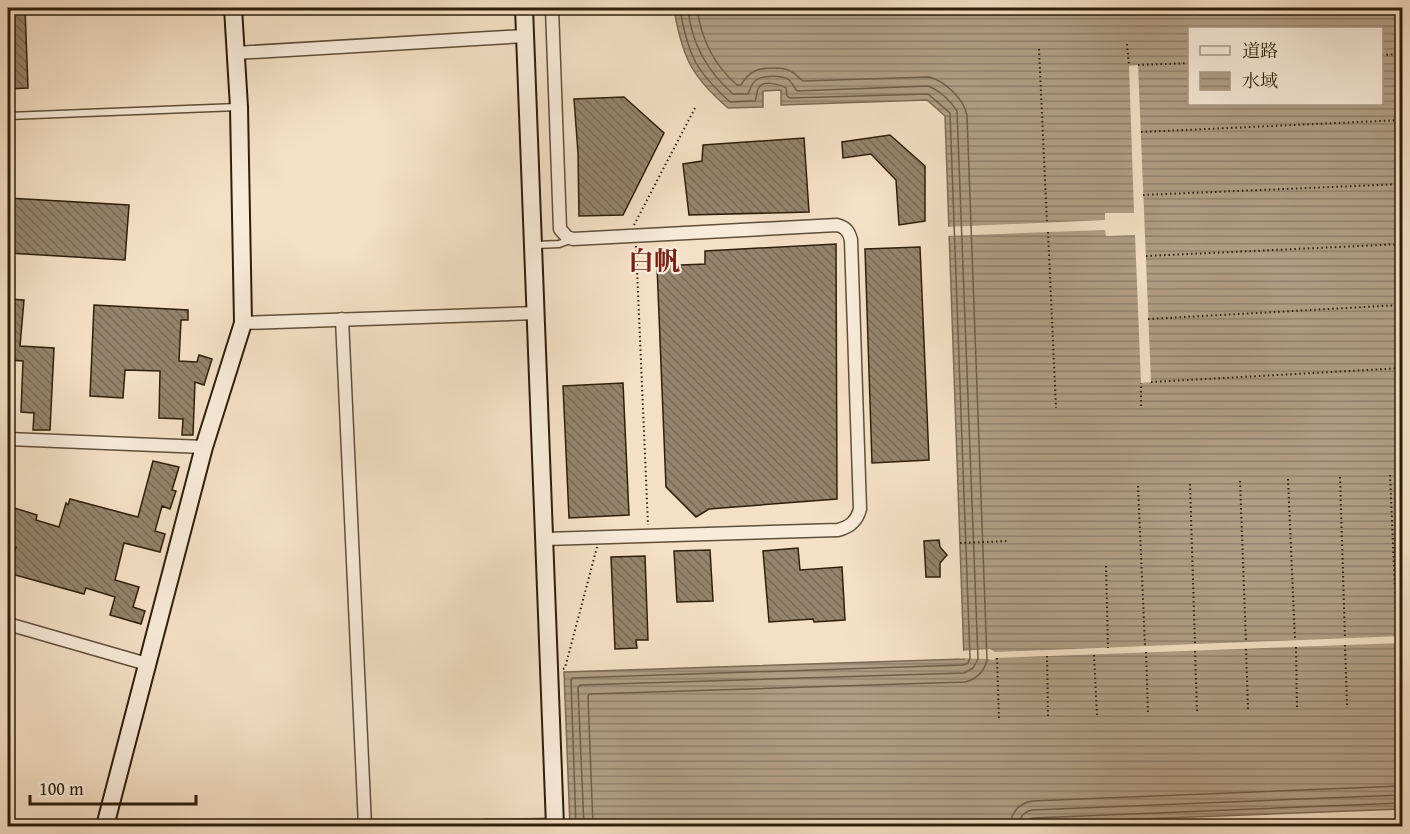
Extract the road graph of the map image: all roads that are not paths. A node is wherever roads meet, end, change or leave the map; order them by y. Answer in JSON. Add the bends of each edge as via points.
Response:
{"nodes":[{"id":1,"x":233,"y":8,"type":"edge"},
{"id":2,"x":524,"y":8,"type":"edge"},
{"id":3,"x":552,"y":8,"type":"edge"},
{"id":4,"x":525,"y":36,"type":"junction"},
{"id":5,"x":235,"y":53,"type":"junction"},
{"id":6,"x":239,"y":107,"type":"junction"},
{"id":7,"x":8,"y":116,"type":"edge"},
{"id":8,"x":573,"y":238,"type":"junction"},
{"id":9,"x":533,"y":245,"type":"junction"},
{"id":10,"x":536,"y":313,"type":"junction"},
{"id":11,"x":342,"y":319,"type":"junction"},
{"id":12,"x":243,"y":323,"type":"junction"},
{"id":13,"x":8,"y":439,"type":"edge"},
{"id":14,"x":204,"y":447,"type":"junction"},
{"id":15,"x":545,"y":539,"type":"junction"},
{"id":16,"x":8,"y":624,"type":"edge"},
{"id":17,"x":147,"y":663,"type":"junction"},
{"id":18,"x":105,"y":826,"type":"edge"},
{"id":19,"x":366,"y":826,"type":"edge"},
{"id":20,"x":485,"y":826,"type":"edge"},
{"id":21,"x":555,"y":826,"type":"edge"}],
"edges":[{"from":1,"to":5,"type":"street"},
{"from":2,"to":4,"type":"street"},
{"from":3,"to":8,"type":"street","via":[[561,229]]},
{"from":4,"to":5,"type":"street"},
{"from":4,"to":9,"type":"street"},
{"from":5,"to":6,"type":"street"},
{"from":6,"to":7,"type":"lane"},
{"from":6,"to":12,"type":"street"},
{"from":8,"to":9,"type":"lane","via":[[559,244]]},
{"from":8,"to":15,"type":"street","via":[[837,225],[849,232],[860,509],[847,528],[838,530]]},
{"from":9,"to":10,"type":"street"},
{"from":10,"to":11,"type":"street"},
{"from":10,"to":15,"type":"street"},
{"from":11,"to":12,"type":"street"},
{"from":11,"to":19,"type":"street"},
{"from":12,"to":14,"type":"street"},
{"from":13,"to":14,"type":"street"},
{"from":14,"to":17,"type":"street"},
{"from":15,"to":21,"type":"street"},
{"from":16,"to":17,"type":"street"},
{"from":17,"to":18,"type":"street"},
{"from":20,"to":21,"type":"street"}]}
